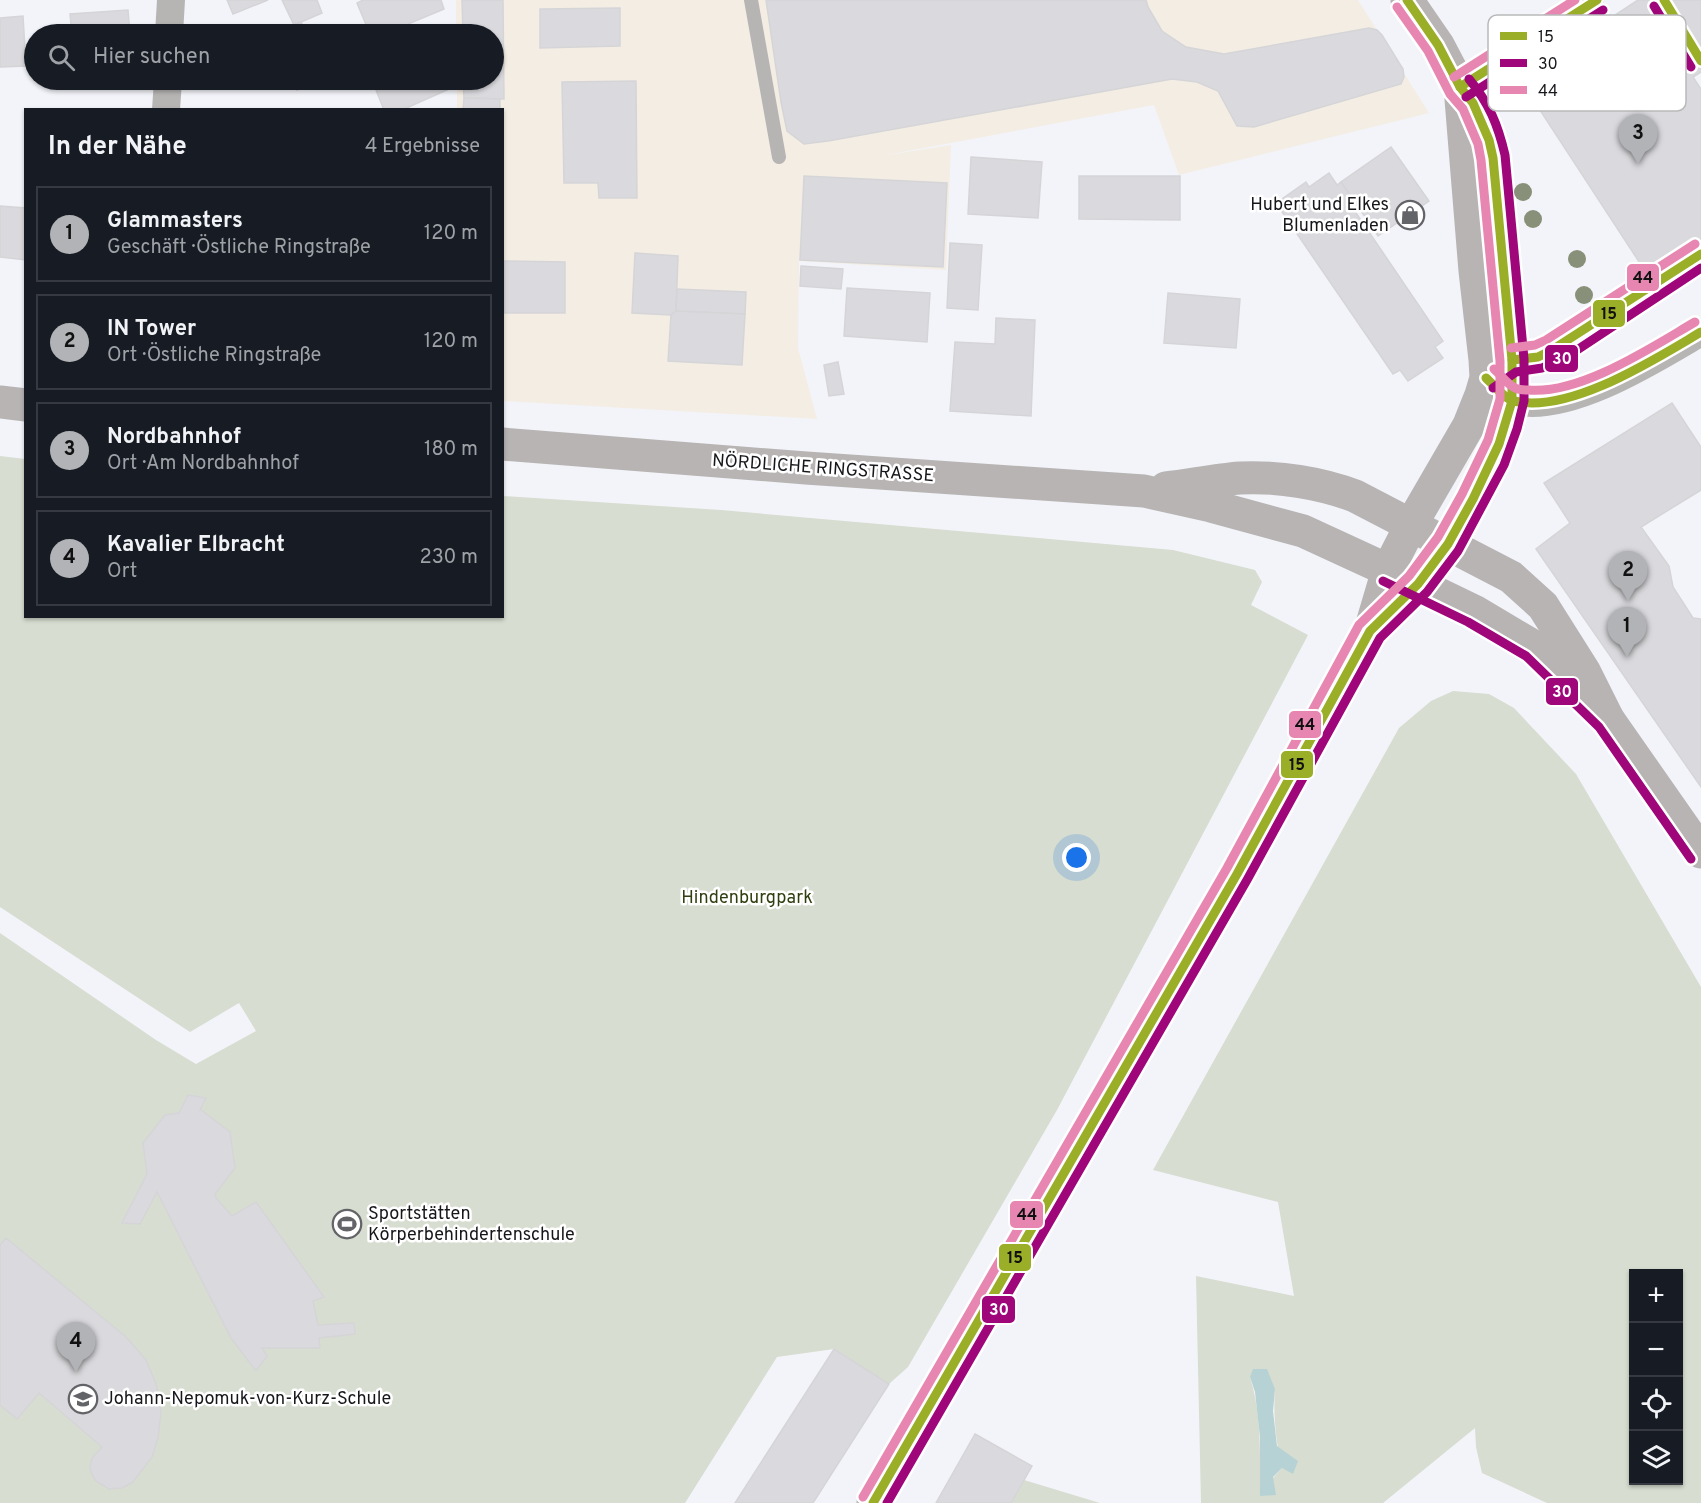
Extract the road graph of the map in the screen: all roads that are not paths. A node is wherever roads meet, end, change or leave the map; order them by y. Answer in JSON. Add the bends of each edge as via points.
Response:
{"nodes":[{"id":1,"x":171,"y":0,"type":"edge"},
{"id":2,"x":751,"y":0,"type":"edge"},
{"id":3,"x":1407,"y":0,"type":"edge"},
{"id":4,"x":1597,"y":0,"type":"edge"},
{"id":5,"x":1573,"y":15,"type":"edge"},
{"id":6,"x":170,"y":24,"type":"edge"},
{"id":7,"x":1488,"y":69,"type":"edge"},
{"id":8,"x":1460,"y":87,"type":"junction"},
{"id":9,"x":167,"y":90,"type":"edge"},
{"id":10,"x":166,"y":108,"type":"edge"},
{"id":11,"x":779,"y":157,"type":"dead end"},
{"id":12,"x":1701,"y":254,"type":"edge"},
{"id":13,"x":1701,"y":332,"type":"edge"},
{"id":14,"x":1499,"y":369,"type":"junction"},
{"id":15,"x":1512,"y":401,"type":"junction"},
{"id":16,"x":0,"y":402,"type":"edge"},
{"id":17,"x":24,"y":405,"type":"edge"},
{"id":18,"x":504,"y":444,"type":"edge"},
{"id":19,"x":1144,"y":491,"type":"junction"},
{"id":20,"x":1411,"y":525,"type":"junction"},
{"id":21,"x":1448,"y":544,"type":"junction"},
{"id":22,"x":1388,"y":570,"type":"junction"},
{"id":23,"x":1418,"y":584,"type":"junction"},
{"id":24,"x":1371,"y":631,"type":"junction"},
{"id":25,"x":1608,"y":719,"type":"junction"},
{"id":26,"x":1701,"y":852,"type":"edge"},
{"id":27,"x":873,"y":1503,"type":"edge"}],
"edges":[{"from":1,"to":6,"type":"street"},
{"from":2,"to":11,"type":"lane"},
{"from":3,"to":8,"type":"street","via":[[1438,45]]},
{"from":4,"to":5,"type":"lane"},
{"from":7,"to":8,"type":"lane"},
{"from":8,"to":14,"type":"street","via":[[1473,254]]},
{"from":9,"to":10,"type":"street"},
{"from":12,"to":14,"type":"street","via":[[1559,347]]},
{"from":13,"to":15,"type":"street","via":[[1586,393],[1546,402]]},
{"from":14,"to":15,"type":"street"},
{"from":14,"to":20,"type":"street"},
{"from":15,"to":21,"type":"street","via":[[1493,460]]},
{"from":16,"to":17,"type":"street"},
{"from":18,"to":19,"type":"street","name":"NÖRDLICHE RINGSTRASSE"},
{"from":19,"to":20,"type":"street","name":"NÖRDLICHE RINGSTRASSE","via":[[1241,478],[1289,480],[1335,488]]},
{"from":19,"to":22,"type":"street","name":"NÖRDLICHE RINGSTRASSE","via":[[1303,531]]},
{"from":20,"to":21,"type":"street","name":"NÖRDLICHE RINGSTRASSE"},
{"from":20,"to":22,"type":"street"},
{"from":21,"to":23,"type":"street"},
{"from":21,"to":25,"type":"street","name":"NÖRDLICHE RINGSTRASSE","via":[[1511,577],[1543,606],[1584,671]]},
{"from":22,"to":23,"type":"street","name":"NÖRDLICHE RINGSTRASSE"},
{"from":22,"to":24,"type":"street"},
{"from":23,"to":24,"type":"street"},
{"from":23,"to":25,"type":"street","name":"NÖRDLICHE RINGSTRASSE","via":[[1533,646]]},
{"from":24,"to":27,"type":"street","via":[[1231,885]]},
{"from":25,"to":26,"type":"street"}]}
